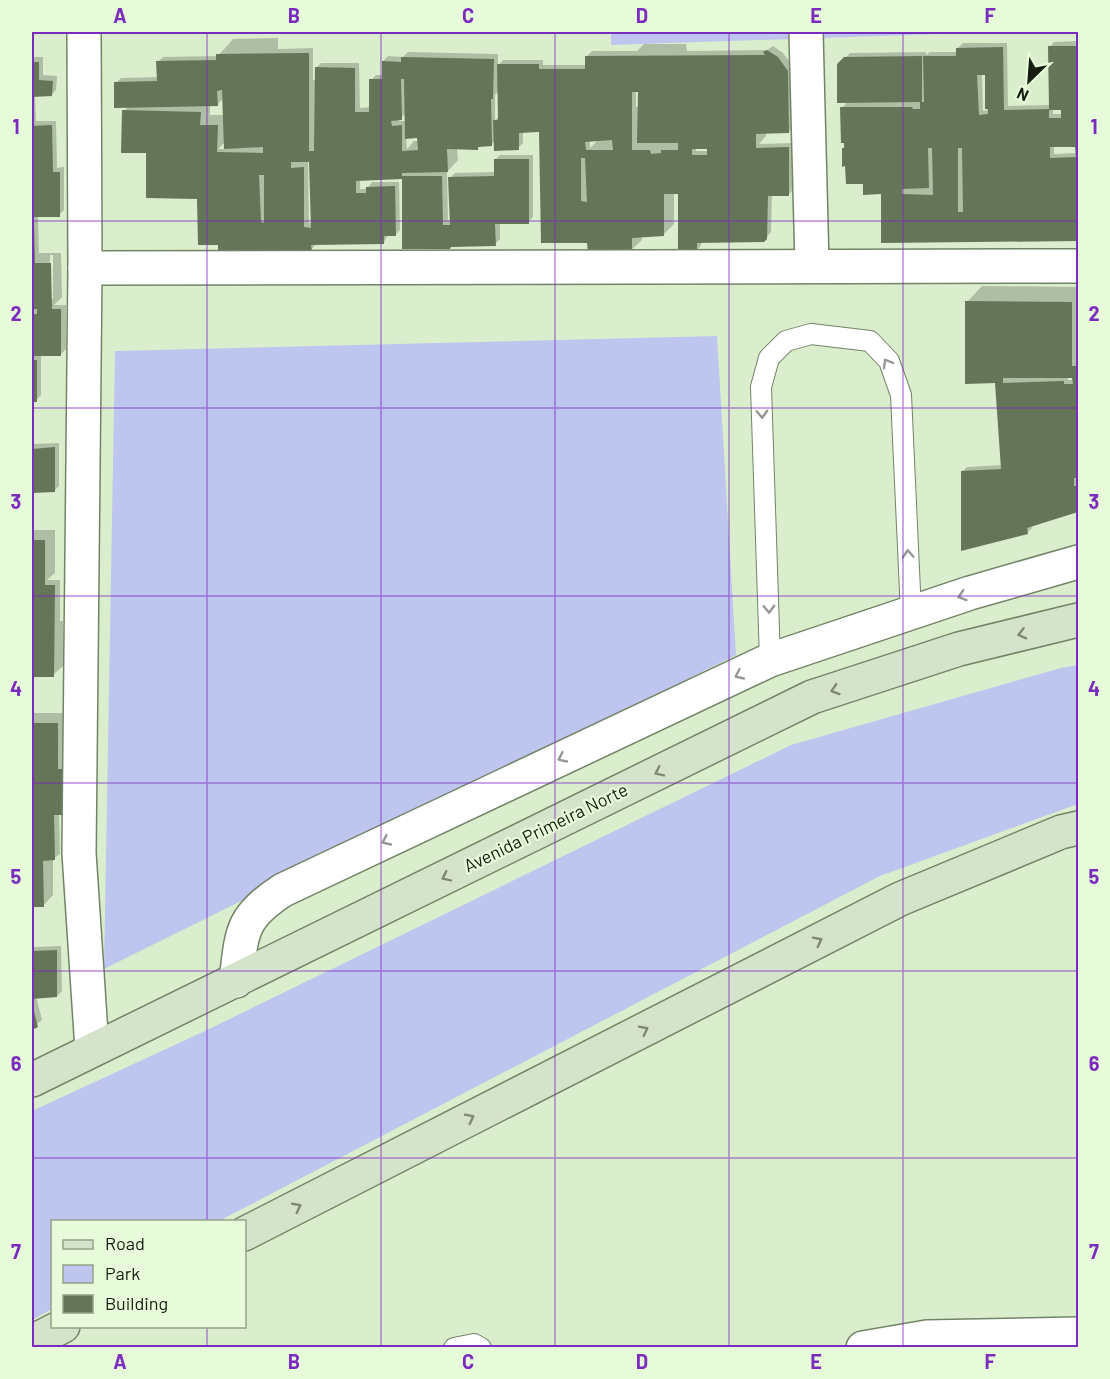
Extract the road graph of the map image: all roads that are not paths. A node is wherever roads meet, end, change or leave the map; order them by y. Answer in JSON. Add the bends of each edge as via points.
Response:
{"nodes":[{"id":1,"x":84,"y":32,"type":"edge"},
{"id":2,"x":806,"y":32,"type":"edge"},
{"id":3,"x":812,"y":265,"type":"junction"},
{"id":4,"x":1078,"y":266,"type":"edge"},
{"id":5,"x":85,"y":268,"type":"junction"},
{"id":6,"x":1078,"y":562,"type":"edge"},
{"id":7,"x":911,"y":613,"type":"junction"},
{"id":8,"x":1078,"y":620,"type":"edge"},
{"id":9,"x":770,"y":660,"type":"junction"},
{"id":10,"x":1078,"y":828,"type":"edge"},
{"id":11,"x":236,"y":981,"type":"junction"},
{"id":12,"x":92,"y":1049,"type":"junction"},
{"id":13,"x":32,"y":1080,"type":"edge"},
{"id":14,"x":246,"y":1233,"type":"edge"},
{"id":15,"x":59,"y":1328,"type":"edge"},
{"id":16,"x":1078,"y":1334,"type":"edge"},
{"id":17,"x":32,"y":1342,"type":"edge"},
{"id":18,"x":975,"y":1342,"type":"edge"},
{"id":19,"x":454,"y":1347,"type":"edge"},
{"id":20,"x":481,"y":1347,"type":"edge"},
{"id":21,"x":863,"y":1347,"type":"edge"}],
"edges":[{"from":1,"to":5,"type":"street"},
{"from":2,"to":3,"type":"street"},
{"from":3,"to":4,"type":"street"},
{"from":3,"to":5,"type":"street"},
{"from":5,"to":12,"type":"street","via":[[79,853]]},
{"from":6,"to":7,"type":"street","one_way":true},
{"from":7,"to":9,"type":"street"},
{"from":7,"to":9,"type":"lane","one_way":true,"via":[[901,395],[889,361],[870,341],[811,334],[786,340],[769,358],[761,387]]},
{"from":8,"to":11,"type":"main road","name":"Avenida Primeira Norte","one_way":true,"via":[[959,649],[812,697]]},
{"from":9,"to":11,"type":"street","one_way":true,"via":[[283,890],[261,904],[246,923]]},
{"from":14,"to":10,"type":"main road","one_way":true,"via":[[900,899]]},
{"from":11,"to":12,"type":"main road","name":"Avenida Primeira Norte"},
{"from":12,"to":13,"type":"main road","name":"Avenida Primeira Norte"},
{"from":15,"to":17,"type":"main road"},
{"from":16,"to":18,"type":"street"},
{"from":18,"to":21,"type":"street","via":[[927,1337]]},
{"from":19,"to":20,"type":"lane"}]}
